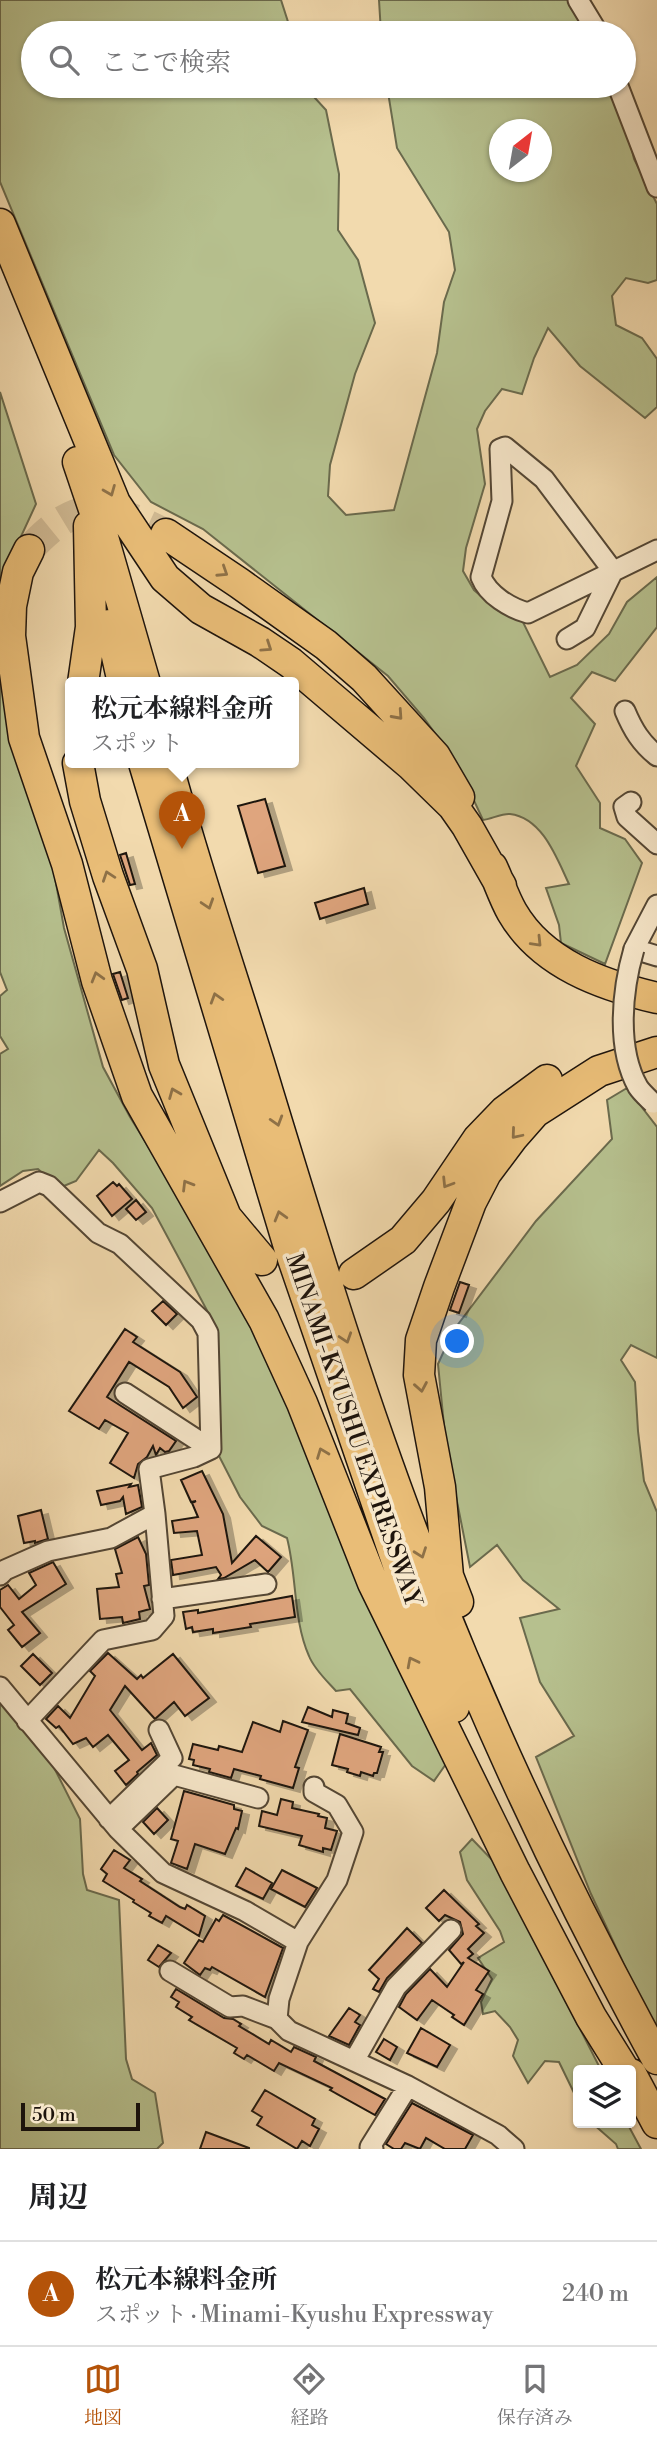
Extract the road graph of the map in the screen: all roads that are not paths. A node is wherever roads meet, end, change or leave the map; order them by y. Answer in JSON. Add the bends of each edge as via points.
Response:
{"nodes":[{"id":1,"x":578,"y":0,"type":"edge"},
{"id":2,"x":591,"y":21,"type":"edge"},
{"id":3,"x":623,"y":98,"type":"edge"},
{"id":4,"x":657,"y":187,"type":"edge"},
{"id":5,"x":0,"y":224,"type":"edge"},
{"id":6,"x":0,"y":250,"type":"edge"},
{"id":7,"x":76,"y":457,"type":"junction"},
{"id":8,"x":89,"y":525,"type":"junction"},
{"id":9,"x":166,"y":534,"type":"tunnel mouth"},
{"id":10,"x":29,"y":550,"type":"tunnel mouth"},
{"id":11,"x":657,"y":550,"type":"edge"},
{"id":12,"x":614,"y":571,"type":"junction"},
{"id":13,"x":566,"y":639,"type":"dead end"},
{"id":14,"x":84,"y":677,"type":"edge"},
{"id":15,"x":121,"y":677,"type":"edge"},
{"id":16,"x":143,"y":677,"type":"edge"},
{"id":17,"x":625,"y":711,"type":"dead end"},
{"id":18,"x":657,"y":756,"type":"edge"},
{"id":19,"x":79,"y":768,"type":"edge"},
{"id":20,"x":145,"y":768,"type":"edge"},
{"id":21,"x":168,"y":768,"type":"edge"},
{"id":22,"x":631,"y":802,"type":"dead end"},
{"id":23,"x":657,"y":845,"type":"edge"},
{"id":24,"x":501,"y":886,"type":"junction"},
{"id":25,"x":657,"y":905,"type":"edge"},
{"id":26,"x":634,"y":949,"type":"junction"},
{"id":27,"x":657,"y":956,"type":"edge"},
{"id":28,"x":657,"y":998,"type":"edge"},
{"id":29,"x":657,"y":1038,"type":"edge"},
{"id":30,"x":657,"y":1052,"type":"edge"},
{"id":31,"x":655,"y":1105,"type":"edge"},
{"id":32,"x":0,"y":1202,"type":"edge"},
{"id":33,"x":262,"y":1260,"type":"dead end"},
{"id":34,"x":354,"y":1274,"type":"dead end"},
{"id":35,"x":125,"y":1393,"type":"dead end"},
{"id":36,"x":211,"y":1450,"type":"junction"},
{"id":37,"x":155,"y":1514,"type":"junction"},
{"id":38,"x":2,"y":1568,"type":"edge"},
{"id":39,"x":265,"y":1584,"type":"dead end"},
{"id":40,"x":162,"y":1599,"type":"junction"},
{"id":41,"x":0,"y":1687,"type":"edge"},
{"id":42,"x":27,"y":1721,"type":"junction"},
{"id":43,"x":159,"y":1730,"type":"dead end"},
{"id":44,"x":314,"y":1787,"type":"dead end"},
{"id":45,"x":258,"y":1798,"type":"dead end"},
{"id":46,"x":114,"y":1824,"type":"junction"},
{"id":47,"x":546,"y":1842,"type":"junction"},
{"id":48,"x":451,"y":1930,"type":"dead end"},
{"id":49,"x":298,"y":1942,"type":"junction"},
{"id":50,"x":170,"y":1971,"type":"dead end"},
{"id":51,"x":277,"y":2019,"type":"junction"},
{"id":52,"x":657,"y":2059,"type":"edge"},
{"id":53,"x":354,"y":2062,"type":"junction"},
{"id":54,"x":623,"y":2065,"type":"edge"},
{"id":55,"x":624,"y":2065,"type":"edge"},
{"id":56,"x":408,"y":2086,"type":"junction"},
{"id":57,"x":636,"y":2086,"type":"edge"},
{"id":58,"x":636,"y":2090,"type":"edge"},
{"id":59,"x":657,"y":2124,"type":"edge"},
{"id":60,"x":373,"y":2149,"type":"edge"},
{"id":61,"x":514,"y":2149,"type":"edge"}],
"edges":[{"from":1,"to":2,"type":"street"},
{"from":3,"to":4,"type":"street"},
{"from":5,"to":24,"type":"highway","one_way":true,"via":[[115,503],[164,578],[201,609],[291,663],[411,765],[453,806]]},
{"from":6,"to":7,"type":"highway"},
{"from":7,"to":8,"type":"highway"},
{"from":7,"to":16,"type":"highway"},
{"from":8,"to":14,"type":"highway","via":[[91,627]]},
{"from":8,"to":15,"type":"highway"},
{"from":9,"to":24,"type":"highway","one_way":true,"via":[[326,645],[364,678],[435,756],[463,803]]},
{"from":54,"to":10,"type":"highway","one_way":true,"via":[[591,2017],[515,1872],[373,1583],[264,1320],[136,1096],[24,738],[10,636],[18,572]]},
{"from":11,"to":12,"type":"street"},
{"from":12,"to":12,"type":"street","via":[[528,613],[513,609],[485,586],[481,577],[502,501],[500,449],[505,447],[544,480]]},
{"from":12,"to":13,"type":"street","via":[[585,628]]},
{"from":17,"to":18,"type":"street","via":[[633,730]]},
{"from":33,"to":19,"type":"highway","one_way":true,"via":[[226,1217],[163,1065],[142,969],[107,876]]},
{"from":55,"to":20,"type":"highway","name":"MINAMI-KYUSHU EXPRESSWAY","one_way":true,"via":[[520,1855],[404,1582],[290,1250]]},
{"from":21,"to":47,"type":"highway","name":"MINAMI-KYUSHU EXPRESSWAY","one_way":true,"via":[[312,1238],[387,1462],[480,1700]]},
{"from":22,"to":23,"type":"street","via":[[624,807],[627,817]]},
{"from":24,"to":28,"type":"highway","one_way":true,"via":[[511,912],[546,952],[586,976]]},
{"from":25,"to":26,"type":"street"},
{"from":26,"to":27,"type":"street"},
{"from":26,"to":31,"type":"street","bridge":true,"via":[[626,974],[625,1041],[639,1087]]},
{"from":29,"to":34,"type":"highway","one_way":true,"via":[[623,1043],[599,1053],[557,1073],[521,1098],[478,1139],[403,1240]]},
{"from":30,"to":47,"type":"highway","one_way":true,"via":[[598,1071],[567,1089],[535,1112],[513,1136],[471,1202],[421,1340],[419,1375],[440,1487],[448,1576]]},
{"from":32,"to":36,"type":"street","via":[[45,1183],[98,1233],[120,1244],[201,1320],[208,1332]]},
{"from":35,"to":36,"type":"street"},
{"from":36,"to":37,"type":"street","via":[[149,1469]]},
{"from":37,"to":38,"type":"street","via":[[111,1538],[48,1551]]},
{"from":37,"to":40,"type":"street"},
{"from":39,"to":40,"type":"street"},
{"from":40,"to":42,"type":"street","via":[[164,1616],[152,1630],[103,1640]]},
{"from":41,"to":42,"type":"street"},
{"from":42,"to":46,"type":"street"},
{"from":43,"to":46,"type":"street","via":[[172,1759]]},
{"from":44,"to":49,"type":"street","via":[[337,1805],[353,1832],[337,1880]]},
{"from":45,"to":46,"type":"street","via":[[174,1774]]},
{"from":46,"to":49,"type":"street","via":[[163,1873],[246,1911]]},
{"from":47,"to":52,"type":"highway","name":"MINAMI-KYUSHU EXPRESSWAY"},
{"from":48,"to":53,"type":"street","via":[[396,1987]]},
{"from":49,"to":51,"type":"street"},
{"from":50,"to":51,"type":"street","via":[[230,2007],[243,2006]]},
{"from":51,"to":53,"type":"street","via":[[289,2031]]},
{"from":53,"to":56,"type":"street"},
{"from":56,"to":60,"type":"street","via":[[370,2147]]},
{"from":56,"to":61,"type":"street","via":[[498,2135]]},
{"from":57,"to":59,"type":"highway","name":"MINAMI-KYUSHU EXPRESSWAY"},
{"from":58,"to":59,"type":"highway"}]}
